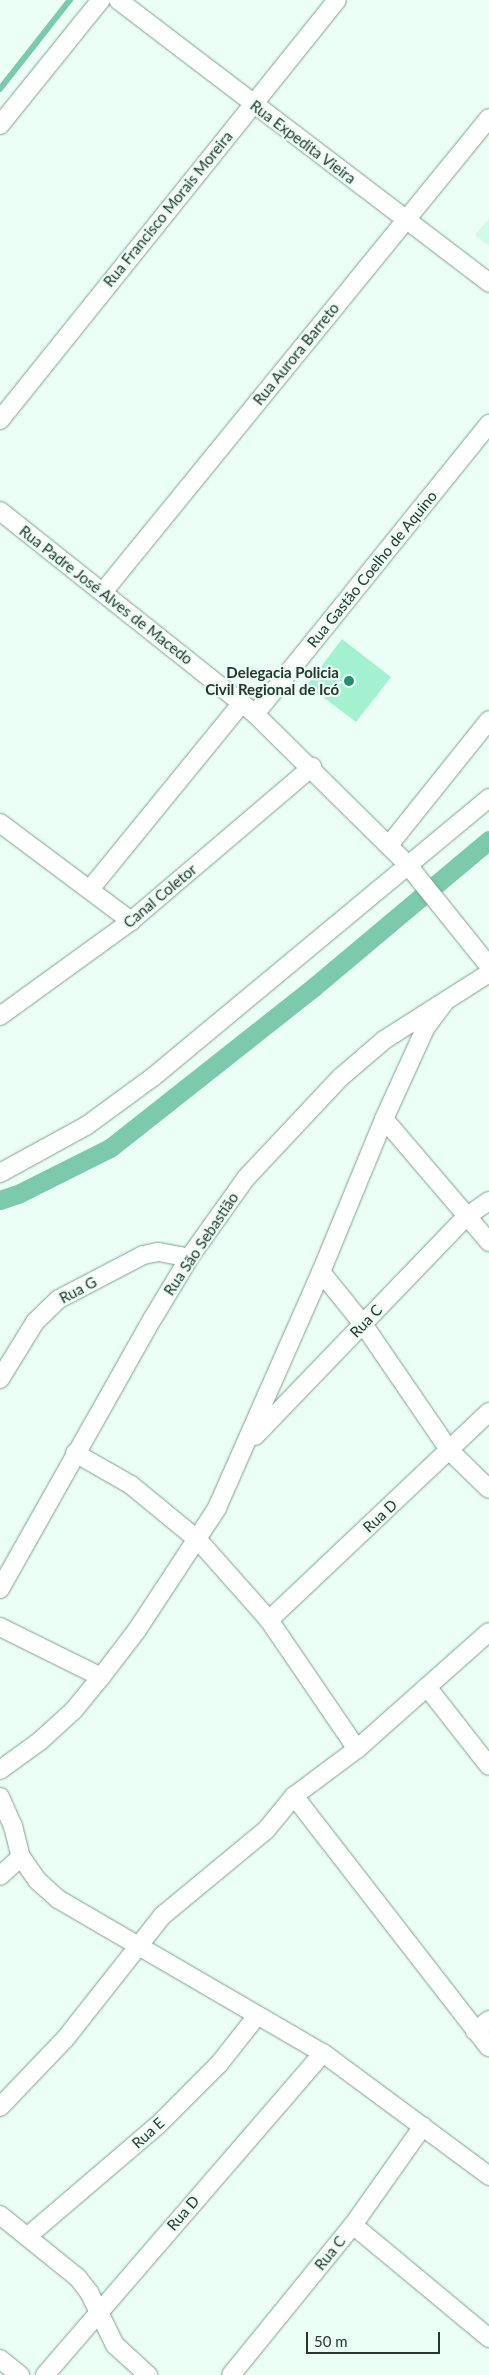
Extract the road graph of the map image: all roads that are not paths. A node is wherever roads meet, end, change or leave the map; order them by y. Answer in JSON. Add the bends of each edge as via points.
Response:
{"nodes":[{"id":1,"x":101,"y":0,"type":"edge"},
{"id":2,"x":118,"y":0,"type":"edge"},
{"id":3,"x":337,"y":0,"type":"edge"},
{"id":4,"x":252,"y":104,"type":"junction"},
{"id":5,"x":489,"y":118,"type":"edge"},
{"id":6,"x":0,"y":125,"type":"edge"},
{"id":7,"x":405,"y":219,"type":"junction"},
{"id":8,"x":489,"y":283,"type":"edge"},
{"id":9,"x":0,"y":420,"type":"edge"},
{"id":10,"x":489,"y":424,"type":"edge"},
{"id":11,"x":0,"y":511,"type":"edge"},
{"id":12,"x":104,"y":592,"type":"junction"},
{"id":13,"x":248,"y":708,"type":"junction"},
{"id":14,"x":489,"y":720,"type":"edge"},
{"id":15,"x":312,"y":767,"type":"junction"},
{"id":16,"x":489,"y":798,"type":"edge"},
{"id":17,"x":0,"y":823,"type":"edge"},
{"id":18,"x":389,"y":845,"type":"junction"},
{"id":19,"x":412,"y":871,"type":"junction"},
{"id":20,"x":91,"y":888,"type":"junction"},
{"id":21,"x":132,"y":921,"type":"junction"},
{"id":22,"x":489,"y":966,"type":"edge"},
{"id":23,"x":489,"y":973,"type":"edge"},
{"id":24,"x":444,"y":1003,"type":"junction"},
{"id":25,"x":0,"y":1016,"type":"edge"},
{"id":26,"x":384,"y":1119,"type":"junction"},
{"id":27,"x":0,"y":1173,"type":"edge"},
{"id":28,"x":489,"y":1201,"type":"edge"},
{"id":29,"x":466,"y":1217,"type":"junction"},
{"id":30,"x":489,"y":1242,"type":"edge"},
{"id":31,"x":189,"y":1258,"type":"junction"},
{"id":32,"x":321,"y":1272,"type":"junction"},
{"id":33,"x":363,"y":1324,"type":"junction"},
{"id":34,"x":0,"y":1379,"type":"edge"},
{"id":35,"x":489,"y":1412,"type":"edge"},
{"id":36,"x":246,"y":1445,"type":"junction"},
{"id":37,"x":450,"y":1451,"type":"junction"},
{"id":38,"x":75,"y":1453,"type":"junction"},
{"id":39,"x":489,"y":1489,"type":"edge"},
{"id":40,"x":198,"y":1540,"type":"junction"},
{"id":41,"x":0,"y":1589,"type":"edge"},
{"id":42,"x":269,"y":1620,"type":"junction"},
{"id":43,"x":0,"y":1627,"type":"edge"},
{"id":44,"x":489,"y":1632,"type":"edge"},
{"id":45,"x":101,"y":1677,"type":"junction"},
{"id":46,"x":427,"y":1687,"type":"junction"},
{"id":47,"x":357,"y":1749,"type":"junction"},
{"id":48,"x":489,"y":1766,"type":"edge"},
{"id":49,"x":0,"y":1770,"type":"edge"},
{"id":50,"x":294,"y":1796,"type":"junction"},
{"id":51,"x":0,"y":1798,"type":"edge"},
{"id":52,"x":20,"y":1857,"type":"junction"},
{"id":53,"x":0,"y":1876,"type":"edge"},
{"id":54,"x":138,"y":1948,"type":"junction"},
{"id":55,"x":256,"y":2017,"type":"junction"},
{"id":56,"x":482,"y":2025,"type":"edge"},
{"id":57,"x":489,"y":2047,"type":"edge"},
{"id":58,"x":323,"y":2053,"type":"junction"},
{"id":59,"x":0,"y":2107,"type":"edge"},
{"id":60,"x":423,"y":2126,"type":"junction"},
{"id":61,"x":489,"y":2176,"type":"edge"},
{"id":62,"x":0,"y":2215,"type":"edge"},
{"id":63,"x":353,"y":2225,"type":"junction"},
{"id":64,"x":28,"y":2236,"type":"junction"},
{"id":65,"x":98,"y":2311,"type":"junction"},
{"id":66,"x":489,"y":2338,"type":"edge"},
{"id":67,"x":0,"y":2359,"type":"edge"},
{"id":68,"x":139,"y":2373,"type":"edge"},
{"id":69,"x":20,"y":2375,"type":"edge"},
{"id":70,"x":45,"y":2375,"type":"edge"},
{"id":71,"x":231,"y":2375,"type":"edge"}],
"edges":[{"from":1,"to":6,"type":"street"},
{"from":2,"to":4,"type":"street","name":"Rua Expedita Vieira"},
{"from":3,"to":4,"type":"street","name":"Rua Francisco Morais Moreira"},
{"from":4,"to":7,"type":"street","name":"Rua Expedita Vieira"},
{"from":4,"to":9,"type":"street","name":"Rua Francisco Morais Moreira"},
{"from":5,"to":7,"type":"street","name":"Rua Aurora Barreto"},
{"from":7,"to":8,"type":"street","name":"Rua Expedita Vieira"},
{"from":7,"to":12,"type":"street","name":"Rua Aurora Barreto"},
{"from":10,"to":13,"type":"street","name":"Rua Gastão Coelho de Aquino"},
{"from":11,"to":12,"type":"street","name":"Rua Padre José Alves de Macedo"},
{"from":12,"to":13,"type":"street","name":"Rua Padre José Alves de Macedo"},
{"from":13,"to":15,"type":"street","name":"Rua Padre José Alves de Macedo"},
{"from":13,"to":20,"type":"street","name":"Rua Gastão Coelho de Aquino"},
{"from":14,"to":18,"type":"street"},
{"from":15,"to":18,"type":"street","name":"Rua Padre José Alves de Macedo"},
{"from":15,"to":21,"type":"street","name":"Canal Coletor"},
{"from":16,"to":19,"type":"street"},
{"from":17,"to":20,"type":"street"},
{"from":18,"to":19,"type":"street","name":"Rua Padre José Alves de Macedo"},
{"from":19,"to":22,"type":"street","name":"Rua Padre José Alves de Macedo"},
{"from":19,"to":27,"type":"street","via":[[153,1077],[86,1126]]},
{"from":20,"to":21,"type":"street"},
{"from":21,"to":25,"type":"street","name":"Canal Coletor"},
{"from":23,"to":24,"type":"street","name":"Rua São Sebastião"},
{"from":24,"to":26,"type":"street","via":[[426,1027]]},
{"from":24,"to":31,"type":"street","name":"Rua São Sebastião","via":[[384,1040],[341,1077],[246,1178]]},
{"from":26,"to":29,"type":"street"},
{"from":26,"to":32,"type":"street"},
{"from":28,"to":29,"type":"street","name":"Rua C"},
{"from":29,"to":30,"type":"street"},
{"from":29,"to":33,"type":"street","name":"Rua C"},
{"from":31,"to":34,"type":"street","name":"Rua G","via":[[159,1252],[143,1255],[59,1299],[35,1322]]},
{"from":31,"to":38,"type":"street","name":"Rua São Sebastião"},
{"from":32,"to":33,"type":"street"},
{"from":32,"to":36,"type":"street"},
{"from":33,"to":36,"type":"street","name":"Rua C"},
{"from":33,"to":37,"type":"street"},
{"from":35,"to":37,"type":"street","name":"Rua D"},
{"from":36,"to":40,"type":"street"},
{"from":37,"to":39,"type":"street"},
{"from":37,"to":42,"type":"street","name":"Rua D"},
{"from":38,"to":40,"type":"street","via":[[131,1485]]},
{"from":38,"to":41,"type":"street","name":"Rua São Sebastião"},
{"from":40,"to":42,"type":"street"},
{"from":40,"to":45,"type":"street"},
{"from":42,"to":47,"type":"street"},
{"from":43,"to":45,"type":"street"},
{"from":44,"to":46,"type":"street"},
{"from":45,"to":49,"type":"street","via":[[60,1723]]},
{"from":46,"to":47,"type":"street"},
{"from":46,"to":48,"type":"street"},
{"from":47,"to":50,"type":"street"},
{"from":50,"to":54,"type":"street","via":[[266,1830],[162,1916]]},
{"from":50,"to":56,"type":"street"},
{"from":51,"to":52,"type":"street","via":[[13,1826]]},
{"from":52,"to":53,"type":"street"},
{"from":52,"to":54,"type":"street","via":[[38,1881],[58,1899]]},
{"from":54,"to":55,"type":"street"},
{"from":54,"to":59,"type":"street","via":[[50,2056]]},
{"from":55,"to":58,"type":"street"},
{"from":55,"to":64,"type":"street","name":"Rua E","via":[[219,2064],[158,2125]]},
{"from":56,"to":57,"type":"street"},
{"from":58,"to":60,"type":"street"},
{"from":58,"to":65,"type":"street","name":"Rua D"},
{"from":60,"to":61,"type":"street"},
{"from":60,"to":63,"type":"street","name":"Rua C"},
{"from":62,"to":64,"type":"street"},
{"from":63,"to":66,"type":"street"},
{"from":63,"to":71,"type":"street","name":"Rua C"},
{"from":64,"to":65,"type":"street","via":[[78,2278]]},
{"from":65,"to":68,"type":"street","via":[[115,2345]]},
{"from":65,"to":70,"type":"street","name":"Rua D"},
{"from":67,"to":69,"type":"street"}]}
